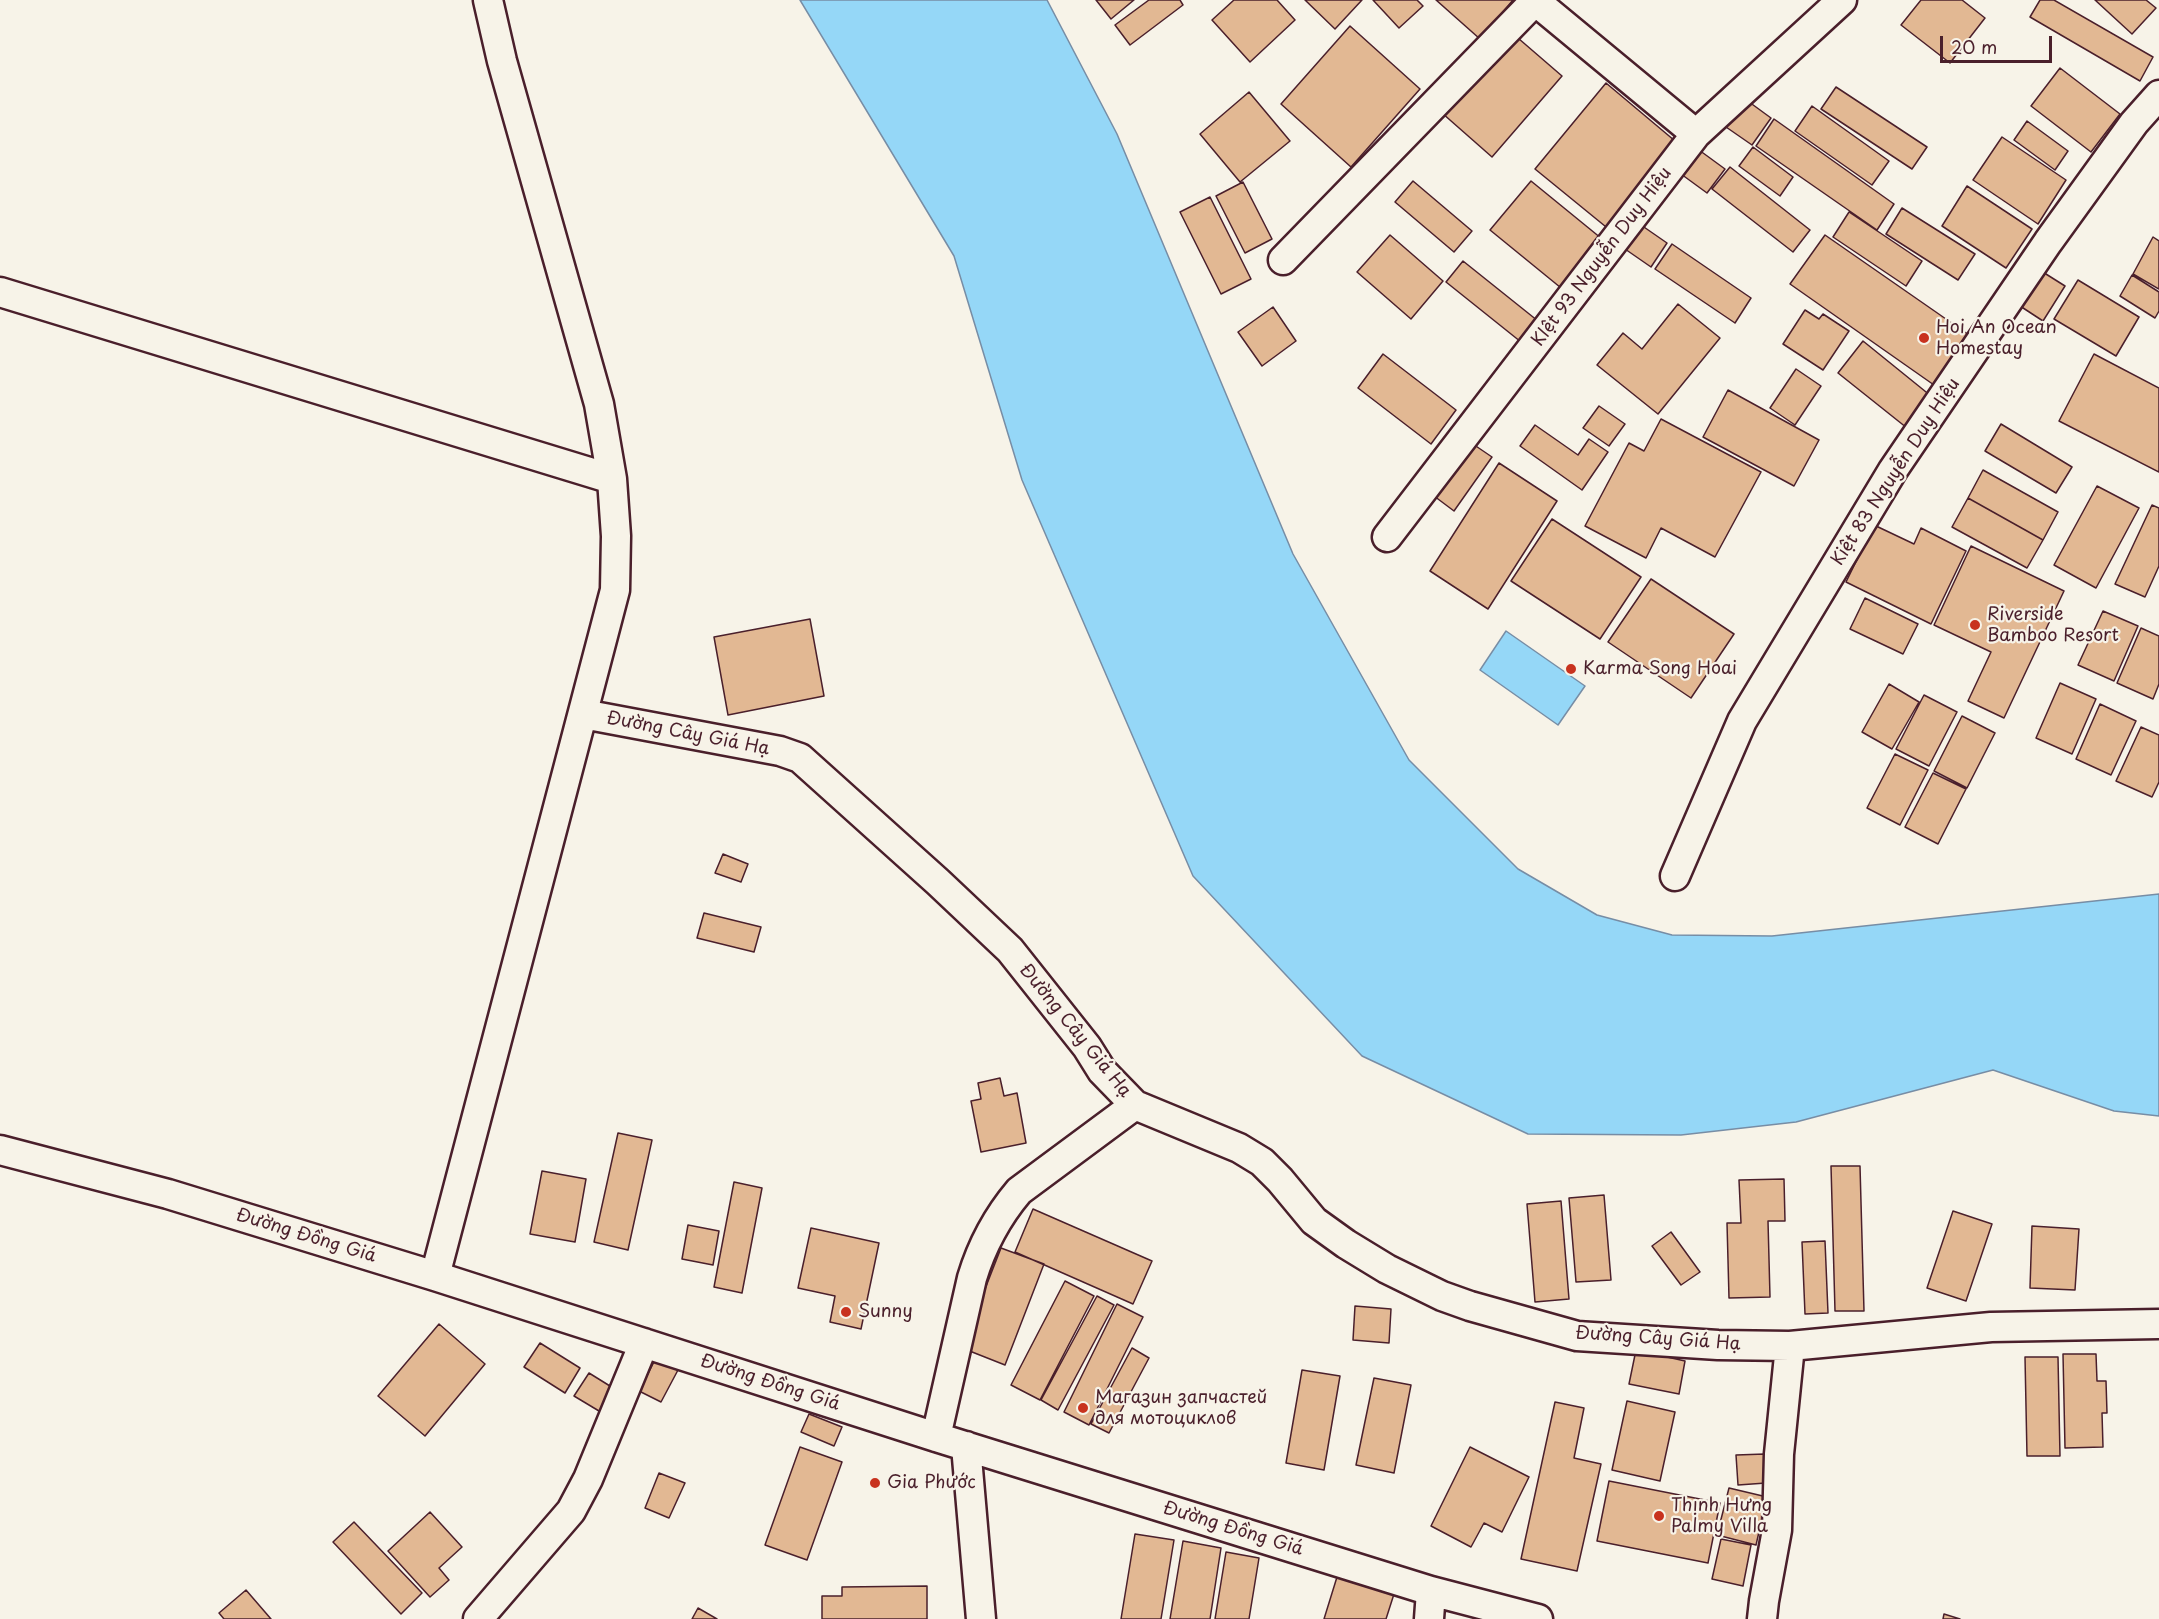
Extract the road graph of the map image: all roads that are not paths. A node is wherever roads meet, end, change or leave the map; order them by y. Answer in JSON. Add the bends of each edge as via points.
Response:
{"nodes":[{"id":1,"x":488,"y":0,"type":"edge"},
{"id":2,"x":1842,"y":0,"type":"edge"},
{"id":3,"x":1534,"y":1,"type":"edge"},
{"id":4,"x":2159,"y":95,"type":"edge"},
{"id":5,"x":1696,"y":134,"type":"junction"},
{"id":6,"x":1283,"y":260,"type":"dead end"},
{"id":7,"x":0,"y":292,"type":"edge"},
{"id":8,"x":612,"y":480,"type":"junction"},
{"id":9,"x":1387,"y":537,"type":"dead end"},
{"id":10,"x":583,"y":714,"type":"junction"},
{"id":11,"x":1675,"y":876,"type":"dead end"},
{"id":12,"x":1135,"y":1106,"type":"junction"},
{"id":13,"x":0,"y":1150,"type":"edge"},
{"id":14,"x":435,"y":1276,"type":"junction"},
{"id":15,"x":2159,"y":1324,"type":"edge"},
{"id":16,"x":644,"y":1342,"type":"junction"},
{"id":17,"x":1790,"y":1346,"type":"junction"},
{"id":18,"x":936,"y":1437,"type":"junction"},
{"id":19,"x":966,"y":1446,"type":"junction"},
{"id":20,"x":1430,"y":1605,"type":"edge"},
{"id":21,"x":478,"y":1619,"type":"edge"},
{"id":22,"x":981,"y":1619,"type":"edge"},
{"id":23,"x":1539,"y":1619,"type":"edge"},
{"id":24,"x":1762,"y":1619,"type":"edge"}],
"edges":[{"from":1,"to":8,"type":"street","via":[[599,404]]},
{"from":2,"to":5,"type":"street","name":"KIệt 93 Nguyễn Duy Hiệu"},
{"from":3,"to":5,"type":"street"},
{"from":3,"to":6,"type":"street"},
{"from":4,"to":11,"type":"street","name":"Kiệt 83 Nguyễn Duy Hiệu","via":[[2134,123],[2048,242],[1893,470],[1742,721]]},
{"from":5,"to":9,"type":"street","name":"KIệt 93 Nguyễn Duy Hiệu"},
{"from":7,"to":8,"type":"street"},
{"from":8,"to":10,"type":"street","via":[[615,590]]},
{"from":10,"to":12,"type":"street","name":"Đường Cây Giá Hạ","via":[[800,758],[1010,950],[1102,1071]]},
{"from":10,"to":14,"type":"street"},
{"from":12,"to":17,"type":"street","name":"Đường Cây Giá Hạ","via":[[1239,1148],[1262,1162],[1314,1221],[1387,1269],[1442,1296],[1577,1336]]},
{"from":12,"to":18,"type":"street","via":[[1019,1191],[991,1230],[972,1278]]},
{"from":13,"to":14,"type":"street","name":"Đường Đồng Giá","via":[[168,1194]]},
{"from":14,"to":16,"type":"street","name":"Đường Đồng Giá"},
{"from":15,"to":17,"type":"street","name":"Đường Cây Giá Hạ","via":[[1991,1327]]},
{"from":16,"to":18,"type":"street","name":"Đường Đồng Giá"},
{"from":16,"to":21,"type":"street","via":[[571,1511]]},
{"from":17,"to":24,"type":"street","via":[[1779,1454],[1777,1530]]},
{"from":18,"to":19,"type":"street","name":"Đường Đồng Giá"},
{"from":19,"to":20,"type":"street","name":"Đường Đồng Giá"},
{"from":19,"to":22,"type":"street"},
{"from":20,"to":23,"type":"street","name":"Đường Đồng Giá"}]}
